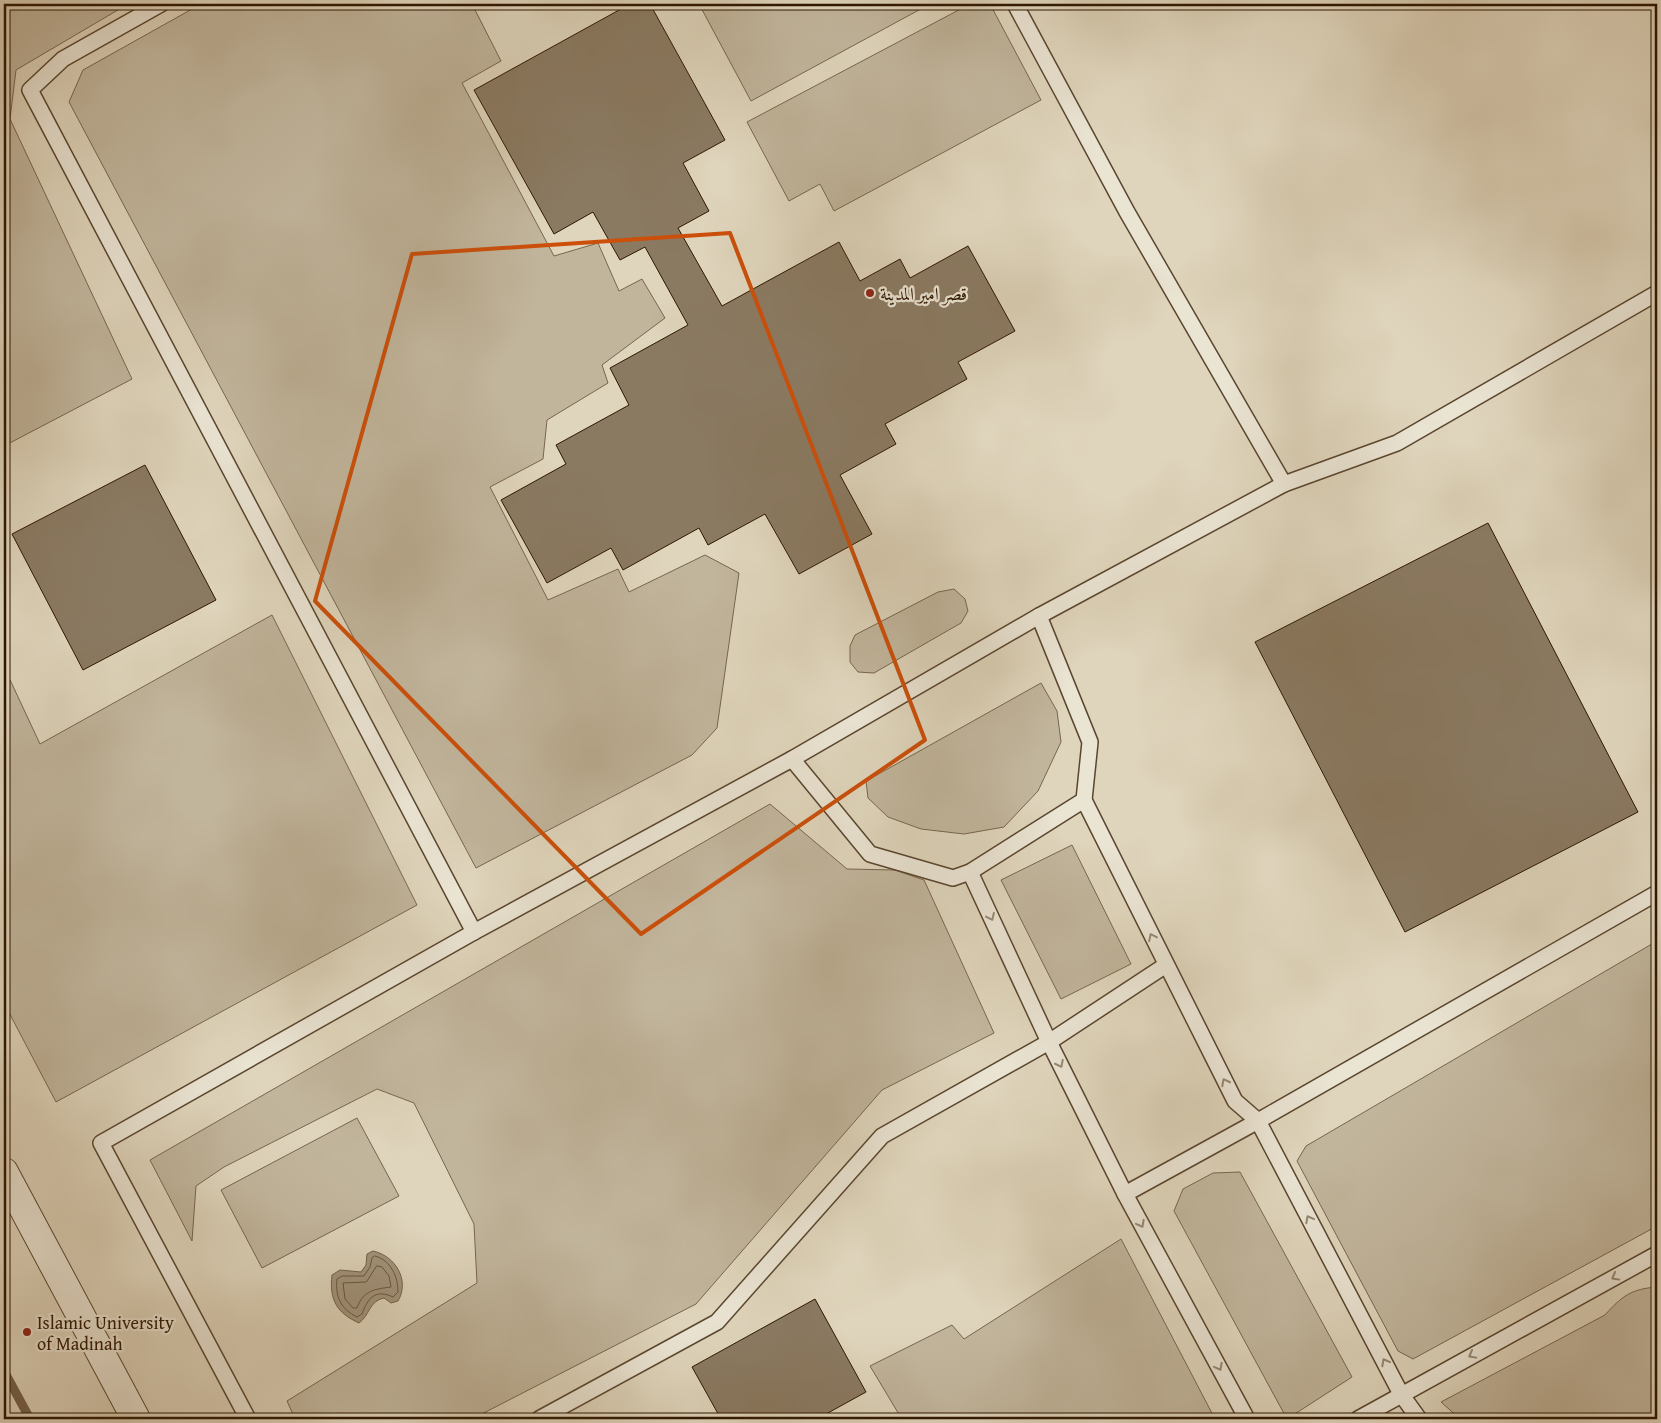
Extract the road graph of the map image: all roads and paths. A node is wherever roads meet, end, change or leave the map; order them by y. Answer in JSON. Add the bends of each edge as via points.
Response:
{"nodes":[{"id":1,"x":161,"y":4,"type":"edge"},
{"id":2,"x":1015,"y":4,"type":"edge"},
{"id":3,"x":1657,"y":293,"type":"edge"},
{"id":4,"x":1284,"y":484,"type":"junction"},
{"id":5,"x":1039,"y":616,"type":"junction"},
{"id":6,"x":792,"y":759,"type":"junction"},
{"id":7,"x":1084,"y":800,"type":"junction"},
{"id":8,"x":970,"y":872,"type":"junction"},
{"id":9,"x":1657,"y":893,"type":"edge"},
{"id":10,"x":474,"y":932,"type":"junction"},
{"id":11,"x":1166,"y":965,"type":"junction"},
{"id":12,"x":1049,"y":1042,"type":"junction"},
{"id":13,"x":1258,"y":1121,"type":"junction"},
{"id":14,"x":4,"y":1172,"type":"edge"},
{"id":15,"x":1125,"y":1194,"type":"junction"},
{"id":16,"x":1657,"y":1254,"type":"edge"},
{"id":17,"x":1401,"y":1394,"type":"junction"},
{"id":18,"x":136,"y":1419,"type":"edge"},
{"id":19,"x":248,"y":1419,"type":"edge"},
{"id":20,"x":539,"y":1419,"type":"edge"},
{"id":21,"x":1247,"y":1419,"type":"edge"},
{"id":22,"x":1358,"y":1419,"type":"edge"},
{"id":23,"x":1418,"y":1419,"type":"edge"}],
"edges":[{"from":1,"to":10,"type":"lane","via":[[63,59],[30,90]]},
{"from":2,"to":4,"type":"lane","via":[[1127,212]]},
{"from":3,"to":4,"type":"lane","via":[[1397,443]]},
{"from":4,"to":5,"type":"lane"},
{"from":5,"to":6,"type":"lane"},
{"from":5,"to":7,"type":"lane","via":[[1090,742]]},
{"from":6,"to":8,"type":"lane","via":[[870,854],[953,878]]},
{"from":6,"to":10,"type":"lane"},
{"from":7,"to":8,"type":"lane"},
{"from":11,"to":7,"type":"lane","one_way":true},
{"from":8,"to":12,"type":"lane","one_way":true},
{"from":9,"to":13,"type":"lane"},
{"from":10,"to":19,"type":"lane","via":[[101,1143]]},
{"from":11,"to":12,"type":"lane"},
{"from":13,"to":11,"type":"lane","one_way":true,"via":[[1235,1101]]},
{"from":12,"to":15,"type":"lane","one_way":true},
{"from":12,"to":20,"type":"lane","via":[[882,1136],[717,1322]]},
{"from":13,"to":15,"type":"lane"},
{"from":17,"to":13,"type":"lane","one_way":true},
{"from":14,"to":18,"type":"street"},
{"from":15,"to":21,"type":"lane","one_way":true},
{"from":16,"to":17,"type":"lane","one_way":true},
{"from":17,"to":22,"type":"lane"},
{"from":17,"to":23,"type":"lane"}]}
